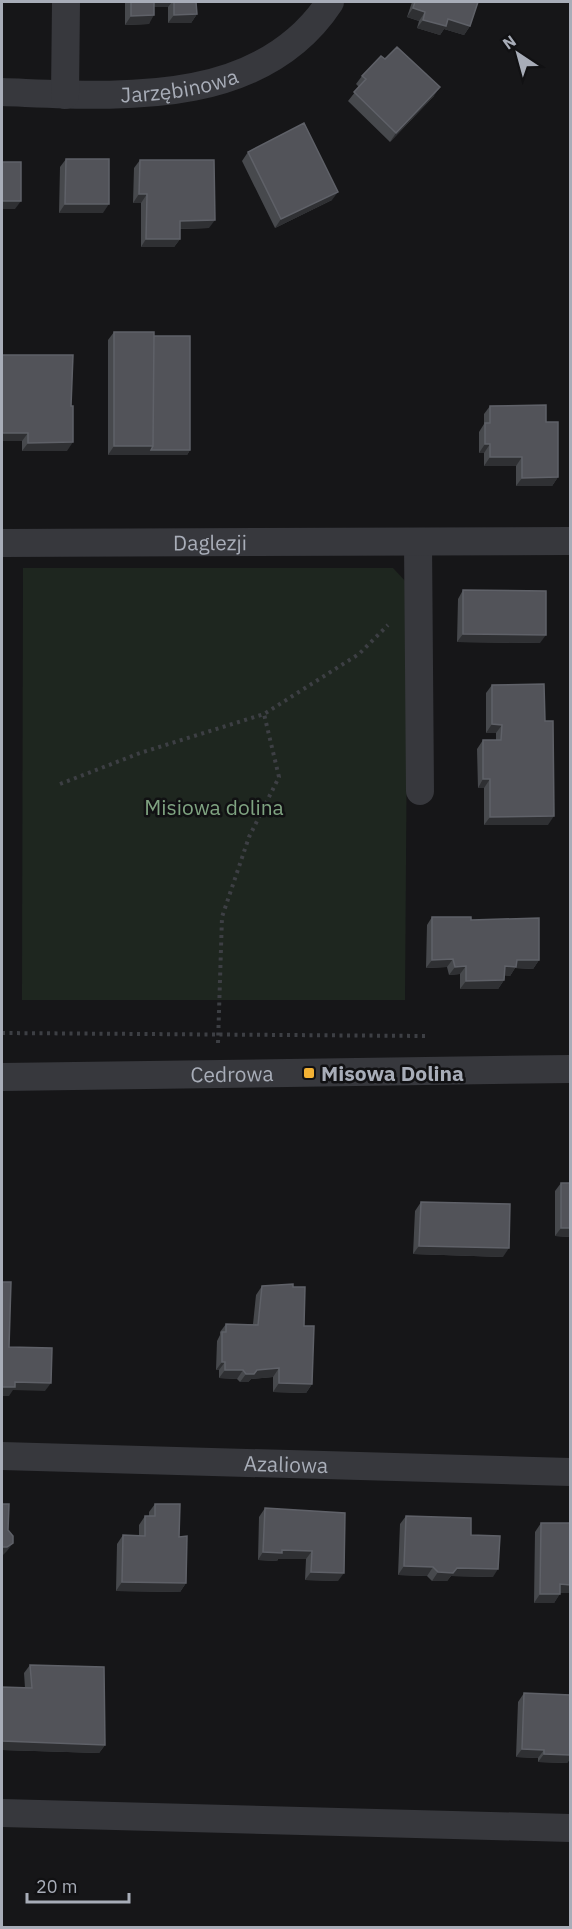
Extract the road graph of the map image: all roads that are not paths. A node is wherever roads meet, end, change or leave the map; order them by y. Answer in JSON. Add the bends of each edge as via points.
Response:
{"nodes":[{"id":1,"x":66,"y":2,"type":"edge"},
{"id":2,"x":330,"y":2,"type":"edge"},
{"id":3,"x":2,"y":92,"type":"edge"},
{"id":4,"x":65,"y":95,"type":"junction"},
{"id":5,"x":570,"y":541,"type":"edge"},
{"id":6,"x":418,"y":542,"type":"junction"},
{"id":7,"x":2,"y":543,"type":"edge"},
{"id":8,"x":420,"y":791,"type":"dead end"},
{"id":9,"x":570,"y":1069,"type":"edge"},
{"id":10,"x":2,"y":1077,"type":"edge"},
{"id":11,"x":2,"y":1456,"type":"edge"},
{"id":12,"x":570,"y":1472,"type":"edge"},
{"id":13,"x":2,"y":1813,"type":"edge"},
{"id":14,"x":570,"y":1828,"type":"edge"}],
"edges":[{"from":1,"to":4,"type":"street"},
{"from":2,"to":4,"type":"street","name":"Jarzębinowa","via":[[315,24],[284,49],[215,83],[177,92]]},
{"from":3,"to":4,"type":"street","name":"Jarzębinowa"},
{"from":5,"to":6,"type":"street","name":"Daglezji"},
{"from":6,"to":7,"type":"street","name":"Daglezji"},
{"from":6,"to":8,"type":"street"},
{"from":9,"to":10,"type":"street","name":"Cedrowa"},
{"from":11,"to":12,"type":"street","name":"Azaliowa"},
{"from":13,"to":14,"type":"street"}]}
